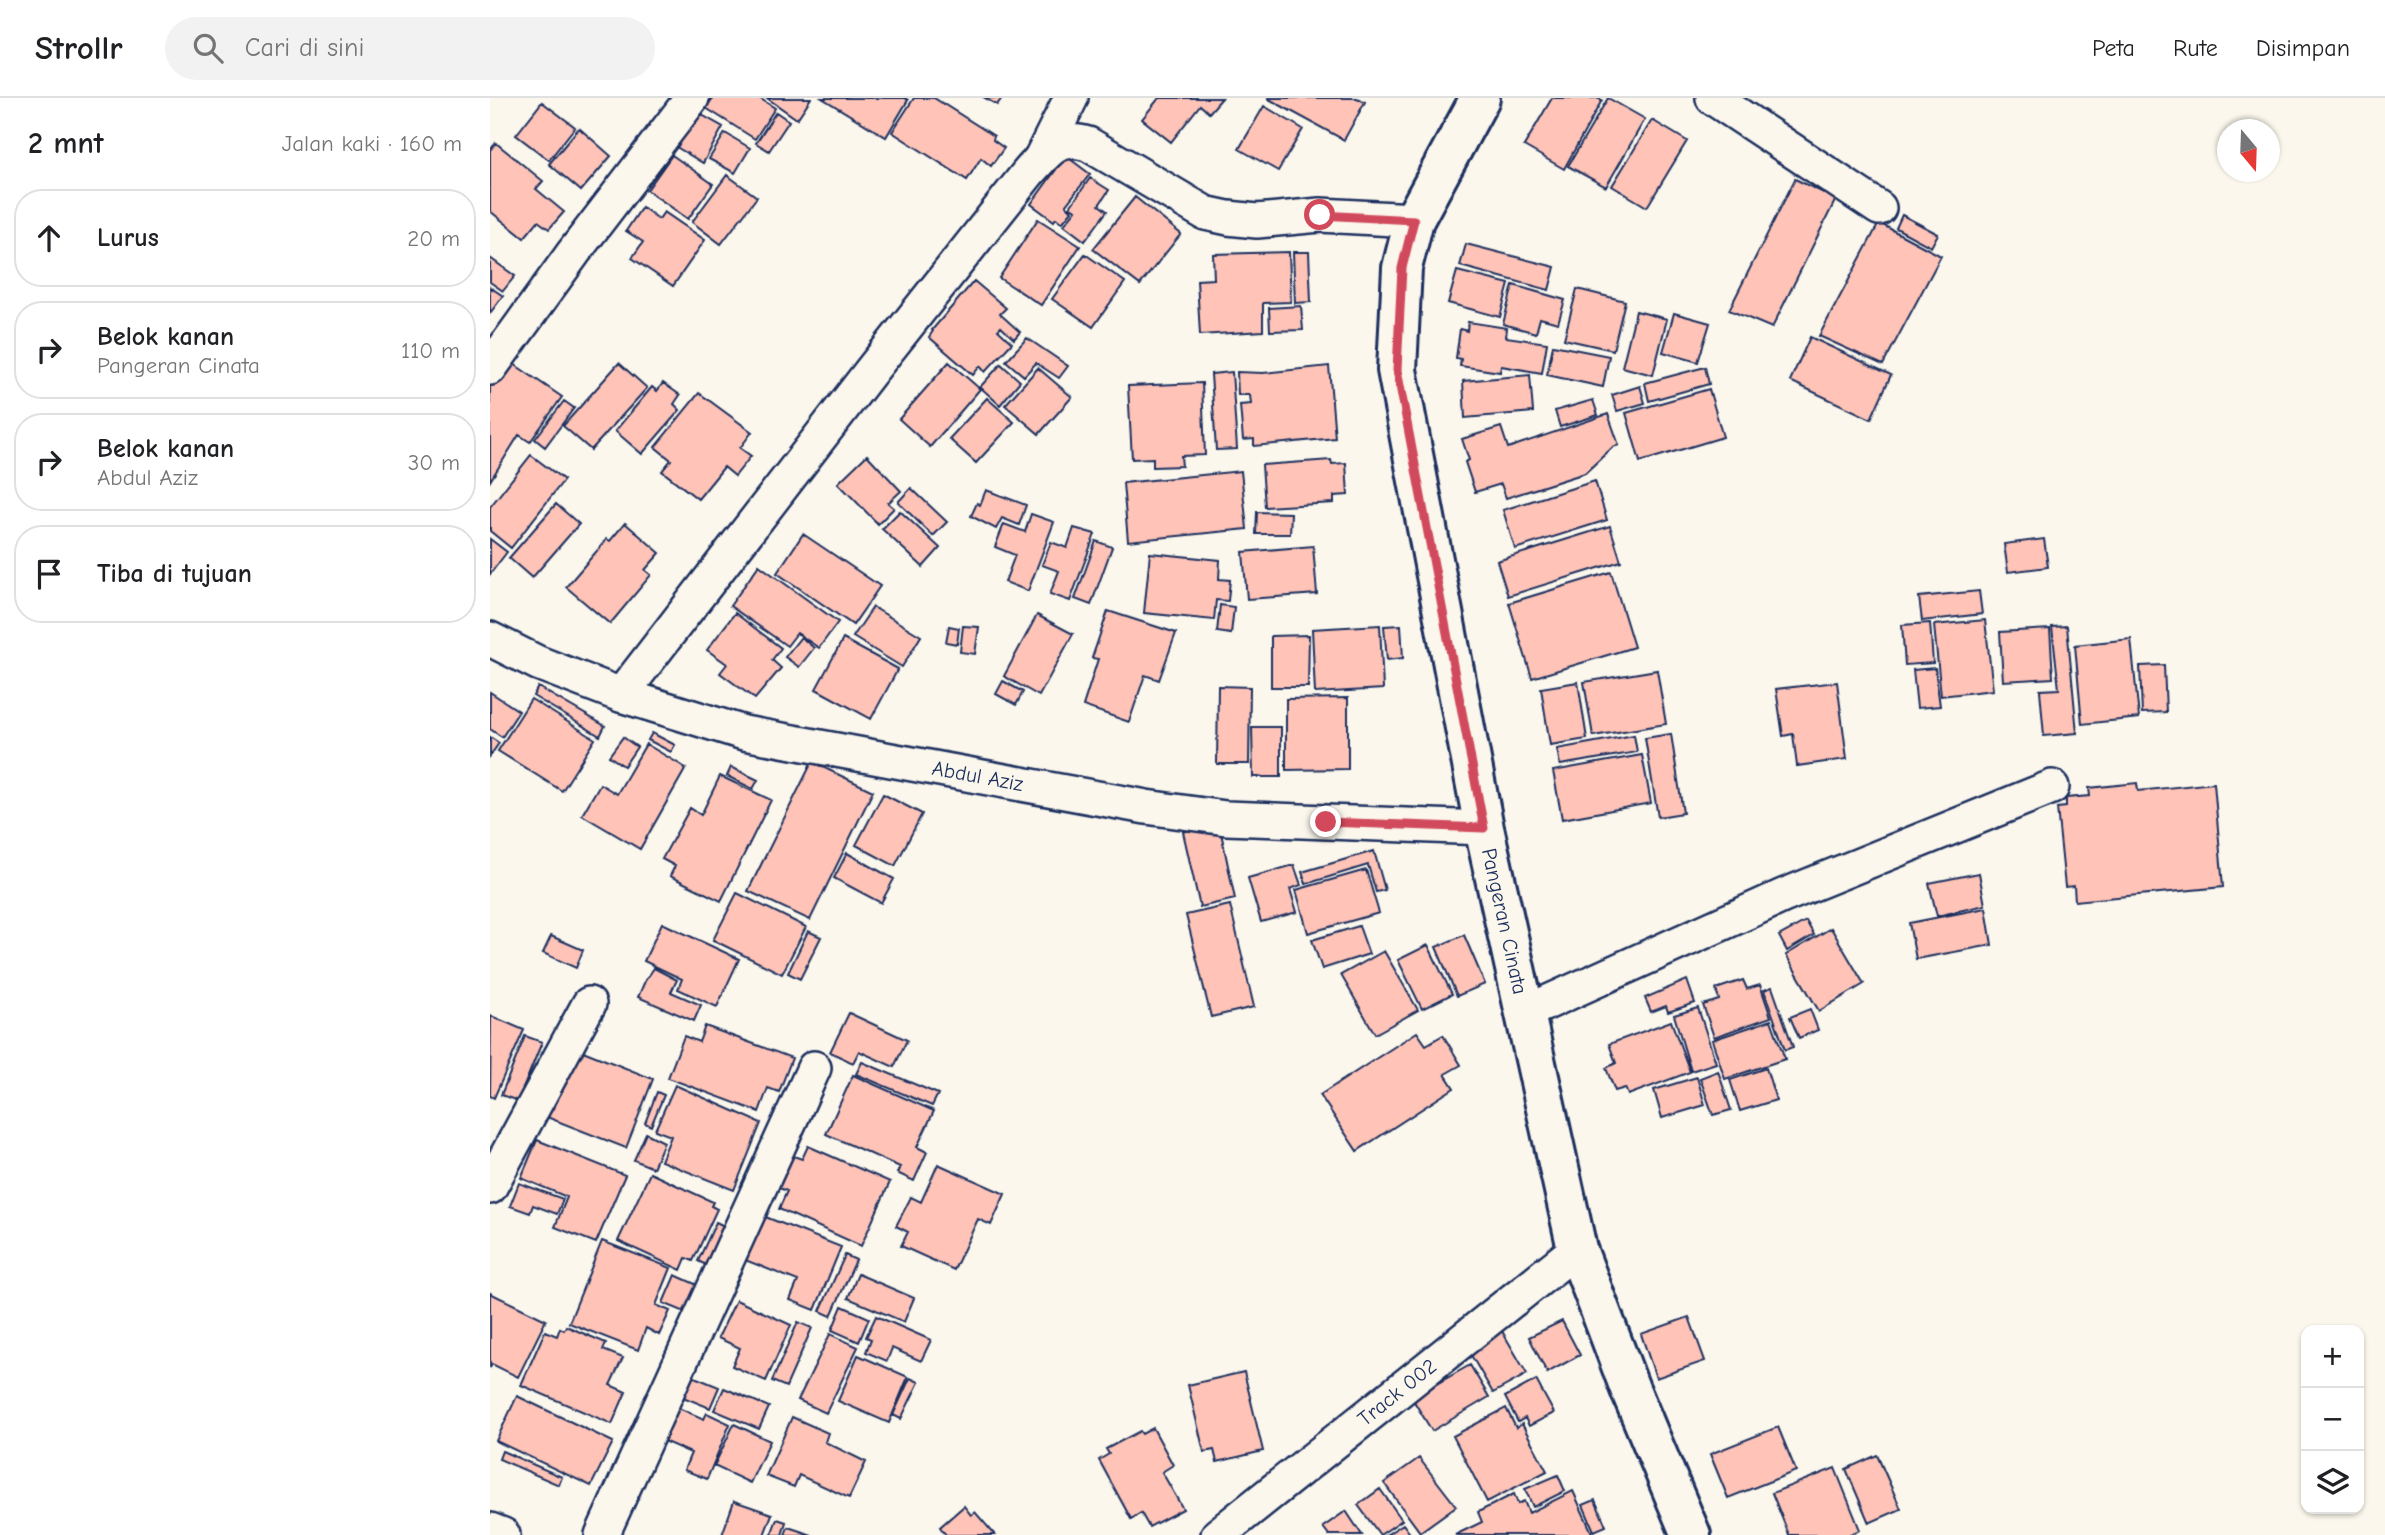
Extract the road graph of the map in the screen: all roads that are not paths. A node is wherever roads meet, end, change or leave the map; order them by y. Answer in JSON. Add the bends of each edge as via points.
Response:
{"nodes":[{"id":1,"x":692,"y":98,"type":"edge"},
{"id":2,"x":1071,"y":98,"type":"edge"},
{"id":3,"x":1480,"y":98,"type":"edge"},
{"id":4,"x":1713,"y":98,"type":"edge"},
{"id":5,"x":1040,"y":160,"type":"junction"},
{"id":6,"x":1879,"y":208,"type":"dead end"},
{"id":7,"x":1414,"y":220,"type":"junction"},
{"id":8,"x":490,"y":368,"type":"edge"},
{"id":9,"x":490,"y":639,"type":"edge"},
{"id":10,"x":621,"y":695,"type":"junction"},
{"id":11,"x":2052,"y":787,"type":"dead end"},
{"id":12,"x":1484,"y":828,"type":"junction"},
{"id":13,"x":589,"y":1004,"type":"dead end"},
{"id":14,"x":1524,"y":1013,"type":"junction"},
{"id":15,"x":814,"y":1068,"type":"dead end"},
{"id":16,"x":490,"y":1186,"type":"edge"},
{"id":17,"x":1577,"y":1249,"type":"junction"},
{"id":18,"x":490,"y":1530,"type":"edge"},
{"id":19,"x":503,"y":1535,"type":"edge"},
{"id":20,"x":602,"y":1535,"type":"edge"},
{"id":21,"x":1217,"y":1535,"type":"edge"},
{"id":22,"x":1691,"y":1535,"type":"edge"}],
"edges":[{"from":1,"to":8,"type":"street"},
{"from":2,"to":5,"type":"street"},
{"from":3,"to":7,"type":"street","name":"Pangeran Cinata"},
{"from":4,"to":6,"type":"street"},
{"from":5,"to":7,"type":"street","via":[[1066,140],[1088,144],[1205,213],[1228,218],[1320,215]]},
{"from":5,"to":10,"type":"street"},
{"from":7,"to":12,"type":"street","name":"Pangeran Cinata","via":[[1402,268],[1397,370]]},
{"from":9,"to":10,"type":"street","name":"Abdul Aziz"},
{"from":10,"to":12,"type":"street","name":"Abdul Aziz","via":[[744,733],[1146,807],[1226,818]]},
{"from":11,"to":14,"type":"street","via":[[1783,897]]},
{"from":12,"to":14,"type":"street","name":"Pangeran Cinata"},
{"from":13,"to":16,"type":"street"},
{"from":14,"to":17,"type":"street","name":"Pangeran Cinata"},
{"from":15,"to":20,"type":"street"},
{"from":17,"to":21,"type":"street","name":"Track 002"},
{"from":17,"to":22,"type":"street","name":"Pangeran Cinata"},
{"from":18,"to":19,"type":"street"}]}
